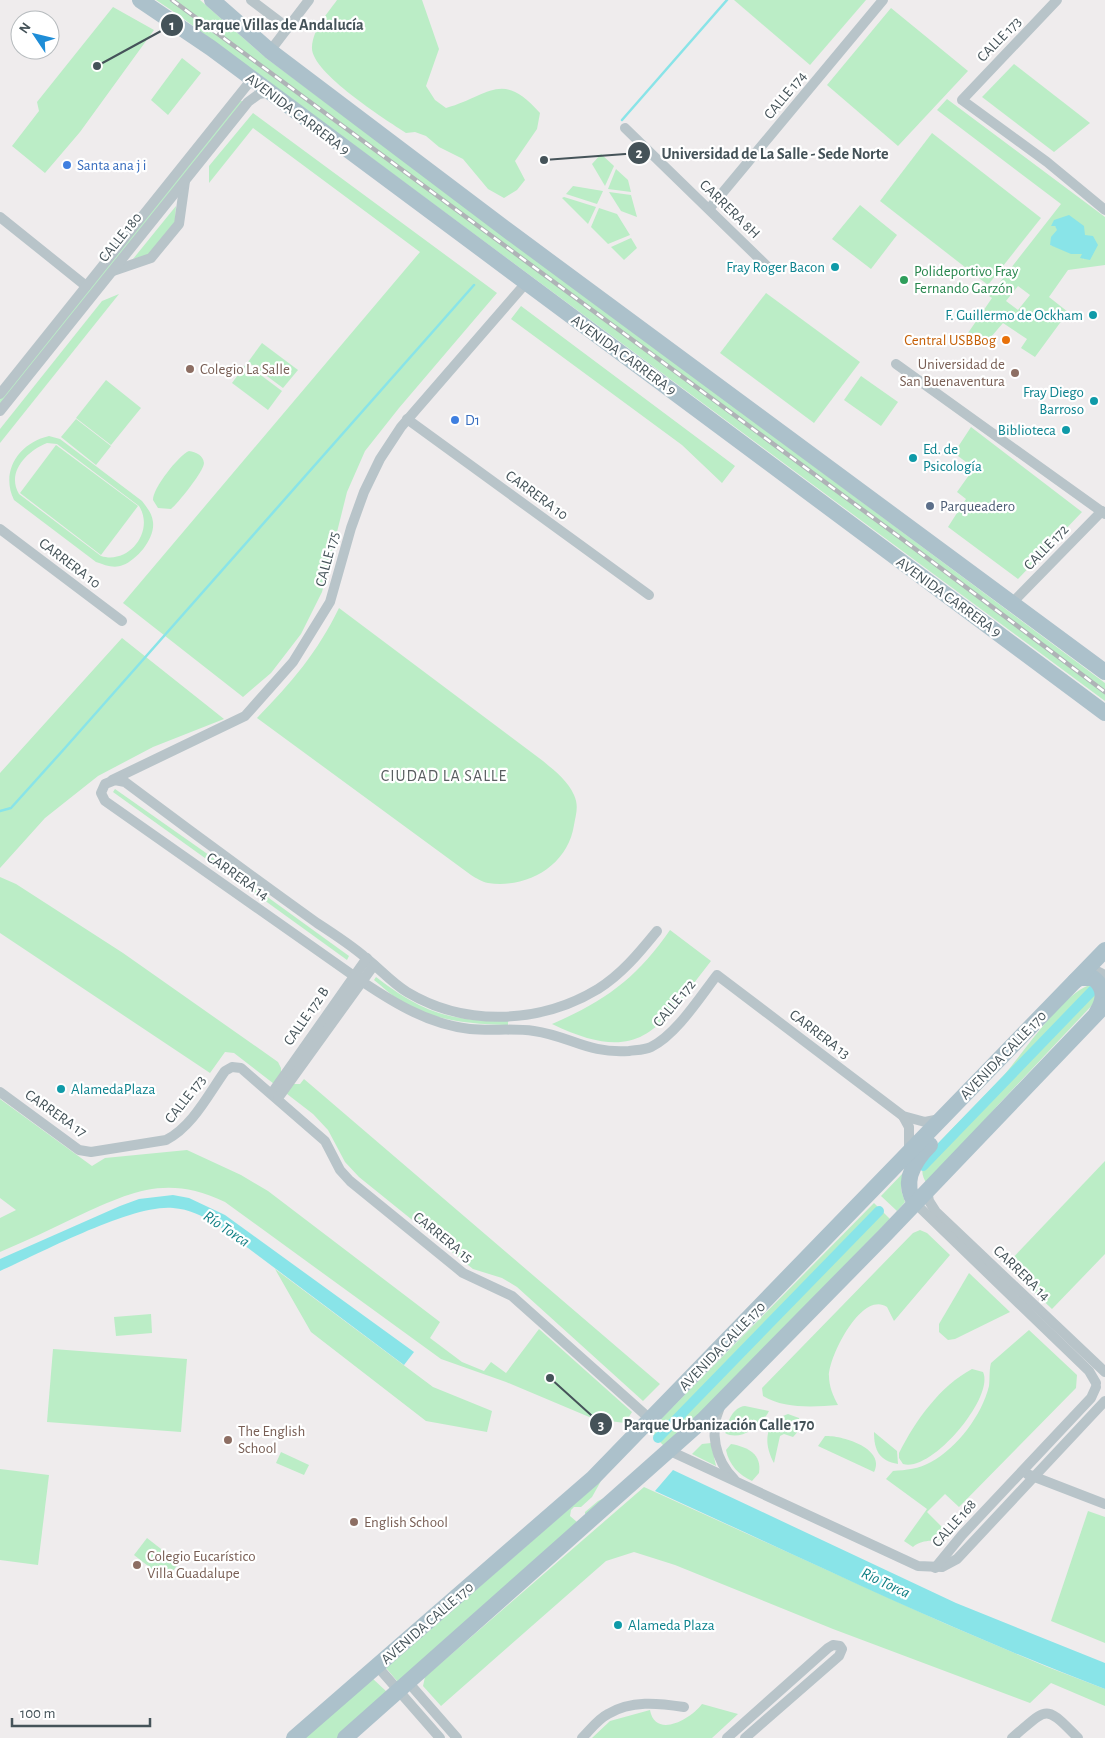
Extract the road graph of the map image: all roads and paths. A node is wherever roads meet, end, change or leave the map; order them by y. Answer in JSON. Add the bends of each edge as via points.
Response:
{"nodes":[{"id":1,"x":140,"y":0,"type":"edge"},
{"id":2,"x":212,"y":0,"type":"edge"},
{"id":3,"x":252,"y":0,"type":"edge"},
{"id":4,"x":309,"y":0,"type":"edge"},
{"id":5,"x":884,"y":0,"type":"edge"},
{"id":6,"x":1057,"y":0,"type":"edge"},
{"id":7,"x":288,"y":28,"type":"junction"},
{"id":8,"x":270,"y":51,"type":"junction"},
{"id":9,"x":252,"y":79,"type":"junction"},
{"id":10,"x":270,"y":92,"type":"junction"},
{"id":11,"x":625,"y":128,"type":"dead end"},
{"id":12,"x":185,"y":180,"type":"junction"},
{"id":13,"x":709,"y":209,"type":"junction"},
{"id":14,"x":1105,"y":210,"type":"edge"},
{"id":15,"x":0,"y":218,"type":"edge"},
{"id":16,"x":771,"y":270,"type":"dead end"},
{"id":17,"x":112,"y":272,"type":"junction"},
{"id":18,"x":526,"y":283,"type":"junction"},
{"id":19,"x":86,"y":286,"type":"junction"},
{"id":20,"x":896,"y":364,"type":"dead end"},
{"id":21,"x":0,"y":394,"type":"edge"},
{"id":22,"x":0,"y":411,"type":"edge"},
{"id":23,"x":408,"y":419,"type":"junction"},
{"id":24,"x":1103,"y":512,"type":"edge"},
{"id":25,"x":0,"y":529,"type":"edge"},
{"id":26,"x":649,"y":595,"type":"dead end"},
{"id":27,"x":1012,"y":603,"type":"junction"},
{"id":28,"x":122,"y":621,"type":"dead end"},
{"id":29,"x":1105,"y":672,"type":"edge"},
{"id":30,"x":1105,"y":712,"type":"edge"},
{"id":31,"x":104,"y":784,"type":"junction"},
{"id":32,"x":657,"y":931,"type":"dead end"},
{"id":33,"x":1105,"y":950,"type":"edge"},
{"id":34,"x":370,"y":962,"type":"junction"},
{"id":35,"x":1089,"y":967,"type":"junction"},
{"id":36,"x":717,"y":975,"type":"joint"},
{"id":37,"x":1105,"y":975,"type":"edge"},
{"id":38,"x":358,"y":979,"type":"junction"},
{"id":39,"x":1074,"y":981,"type":"junction"},
{"id":40,"x":1101,"y":1009,"type":"edge"},
{"id":41,"x":508,"y":1016,"type":"junction"},
{"id":42,"x":534,"y":1031,"type":"junction"},
{"id":43,"x":997,"y":1062,"type":"junction"},
{"id":44,"x":232,"y":1067,"type":"joint"},
{"id":45,"x":0,"y":1092,"type":"edge"},
{"id":46,"x":275,"y":1095,"type":"junction"},
{"id":47,"x":903,"y":1116,"type":"junction"},
{"id":48,"x":942,"y":1118,"type":"junction"},
{"id":49,"x":128,"y":1145,"type":"joint"},
{"id":50,"x":909,"y":1152,"type":"junction"},
{"id":51,"x":927,"y":1191,"type":"junction"},
{"id":52,"x":915,"y":1203,"type":"junction"},
{"id":53,"x":1105,"y":1373,"type":"edge"},
{"id":54,"x":1096,"y":1385,"type":"junction"},
{"id":55,"x":1105,"y":1394,"type":"edge"},
{"id":56,"x":723,"y":1401,"type":"junction"},
{"id":57,"x":1105,"y":1401,"type":"edge"},
{"id":58,"x":650,"y":1419,"type":"junction"},
{"id":59,"x":670,"y":1451,"type":"junction"},
{"id":60,"x":1022,"y":1472,"type":"junction"},
{"id":61,"x":1033,"y":1476,"type":"junction"},
{"id":62,"x":743,"y":1486,"type":"junction"},
{"id":63,"x":1105,"y":1504,"type":"edge"},
{"id":64,"x":935,"y":1568,"type":"junction"},
{"id":65,"x":377,"y":1666,"type":"junction"},
{"id":66,"x":404,"y":1686,"type":"junction"},
{"id":67,"x":684,"y":1707,"type":"dead end"},
{"id":68,"x":294,"y":1738,"type":"edge"},
{"id":69,"x":345,"y":1738,"type":"edge"},
{"id":70,"x":440,"y":1738,"type":"edge"},
{"id":71,"x":457,"y":1738,"type":"edge"},
{"id":72,"x":582,"y":1738,"type":"edge"},
{"id":73,"x":727,"y":1738,"type":"edge"},
{"id":74,"x":745,"y":1738,"type":"edge"},
{"id":75,"x":1012,"y":1738,"type":"edge"},
{"id":76,"x":1078,"y":1738,"type":"edge"}],
"edges":[{"from":1,"to":9,"type":"main road","name":"AVENIDA CARRERA 9"},
{"from":2,"to":8,"type":"main road","name":"AVENIDA CARRERA 9"},
{"from":3,"to":7,"type":"street"},
{"from":4,"to":7,"type":"street"},
{"from":5,"to":13,"type":"street","name":"CALLE 174"},
{"from":6,"to":14,"type":"street","name":"CALLE 173","via":[[962,100],[1047,162]]},
{"from":7,"to":8,"type":"street"},
{"from":8,"to":27,"type":"main road","name":"AVENIDA CARRERA 9"},
{"from":9,"to":10,"type":"main road","name":"AVENIDA CARRERA 9"},
{"from":9,"to":19,"type":"street","name":"CALLE 180"},
{"from":10,"to":12,"type":"street","name":"CALLE 180","via":[[259,94],[248,102]]},
{"from":10,"to":18,"type":"main road","name":"AVENIDA CARRERA 9"},
{"from":11,"to":13,"type":"street","name":"CARRERA 8H"},
{"from":12,"to":17,"type":"street","name":"CALLE 180"},
{"from":12,"to":17,"type":"street","via":[[179,224],[151,258]]},
{"from":13,"to":16,"type":"street","name":"CARRERA 8H"},
{"from":15,"to":19,"type":"street"},
{"from":17,"to":22,"type":"street","name":"CALLE 180"},
{"from":18,"to":23,"type":"street","name":"CALLE 175"},
{"from":18,"to":30,"type":"main road","name":"AVENIDA CARRERA 9"},
{"from":19,"to":21,"type":"street","name":"CALLE 180"},
{"from":20,"to":24,"type":"street"},
{"from":23,"to":26,"type":"street","name":"CARRERA 10"},
{"from":23,"to":31,"type":"street","name":"CALLE 175","via":[[380,459],[364,492],[330,602],[313,633],[281,676],[245,716]]},
{"from":24,"to":27,"type":"street","name":"CALLE 172"},
{"from":25,"to":28,"type":"street","name":"CARRERA 10"},
{"from":27,"to":29,"type":"main road","name":"AVENIDA CARRERA 9"},
{"from":31,"to":34,"type":"street","via":[[115,780],[125,782]]},
{"from":31,"to":38,"type":"street","name":"CARRERA 14","via":[[101,793],[105,801]]},
{"from":32,"to":41,"type":"street","via":[[631,963],[598,989],[561,1007]]},
{"from":33,"to":35,"type":"main road","name":"AVENIDA CALLE 170"},
{"from":34,"to":38,"type":"street","name":"CALLE 172 B"},
{"from":34,"to":41,"type":"street","via":[[406,992],[439,1008],[479,1017]]},
{"from":35,"to":37,"type":"street"},
{"from":35,"to":39,"type":"main road","name":"AVENIDA CALLE 170"},
{"from":36,"to":42,"type":"street","name":"CALLE 172","via":[[666,1038],[650,1048],[612,1052],[597,1050]]},
{"from":36,"to":47,"type":"street","name":"CARRERA 13"},
{"from":38,"to":42,"type":"street","name":"CARRERA 14","via":[[396,1004],[436,1021],[468,1029]]},
{"from":38,"to":46,"type":"street","name":"CALLE 172 B"},
{"from":39,"to":40,"type":"main road","via":[[1093,978],[1102,986],[1104,998]]},
{"from":39,"to":43,"type":"main road","name":"AVENIDA CALLE 170"},
{"from":40,"to":51,"type":"main road"},
{"from":41,"to":42,"type":"street"},
{"from":43,"to":48,"type":"main road","name":"AVENIDA CALLE 170"},
{"from":43,"to":52,"type":"main road","via":[[956,1116],[916,1160],[909,1187]]},
{"from":44,"to":46,"type":"street","name":"CARRERA 15","via":[[241,1068]]},
{"from":44,"to":49,"type":"street","name":"CALLE 173","via":[[225,1071],[176,1135],[166,1140]]},
{"from":45,"to":49,"type":"street","name":"CARRERA 17","via":[[79,1150],[90,1152]]},
{"from":46,"to":58,"type":"street","name":"CARRERA 15","via":[[325,1141],[340,1170],[350,1181],[463,1273],[512,1296]]},
{"from":47,"to":48,"type":"street","name":"CARRERA 13","via":[[924,1122]]},
{"from":47,"to":50,"type":"street","via":[[909,1127]]},
{"from":48,"to":50,"type":"main road","name":"AVENIDA CALLE 170"},
{"from":50,"to":58,"type":"main road","name":"AVENIDA CALLE 170"},
{"from":51,"to":52,"type":"main road"},
{"from":51,"to":53,"type":"street","name":"CARRERA 14","via":[[936,1212]]},
{"from":52,"to":54,"type":"street","name":"CARRERA 14","via":[[1089,1371]]},
{"from":52,"to":56,"type":"main road"},
{"from":53,"to":54,"type":"street","name":"CALLE 168","via":[[1098,1377]]},
{"from":54,"to":55,"type":"street","name":"CARRERA 14"},
{"from":54,"to":60,"type":"street","name":"CALLE 168","via":[[1091,1398]]},
{"from":56,"to":59,"type":"main road"},
{"from":56,"to":62,"type":"street","via":[[716,1420],[716,1447],[726,1469]]},
{"from":57,"to":61,"type":"street","name":"CALLE 168"},
{"from":58,"to":65,"type":"main road","name":"AVENIDA CALLE 170","via":[[576,1494]]},
{"from":59,"to":62,"type":"street"},
{"from":59,"to":66,"type":"main road"},
{"from":60,"to":61,"type":"street"},
{"from":60,"to":64,"type":"street","name":"CALLE 168"},
{"from":61,"to":63,"type":"street"},
{"from":61,"to":64,"type":"street","name":"CALLE 168","via":[[957,1559]]},
{"from":62,"to":64,"type":"street","via":[[918,1566]]},
{"from":65,"to":66,"type":"street"},
{"from":65,"to":68,"type":"main road","name":"AVENIDA CALLE 170"},
{"from":66,"to":69,"type":"main road"},
{"from":66,"to":70,"type":"street"},
{"from":66,"to":71,"type":"street"},
{"from":67,"to":72,"type":"street","via":[[656,1703],[629,1705],[607,1714]]},
{"from":73,"to":74,"type":"street","via":[[828,1648],[840,1646],[839,1656]]},
{"from":75,"to":76,"type":"street","via":[[1040,1714],[1049,1713],[1056,1715]]}]}
